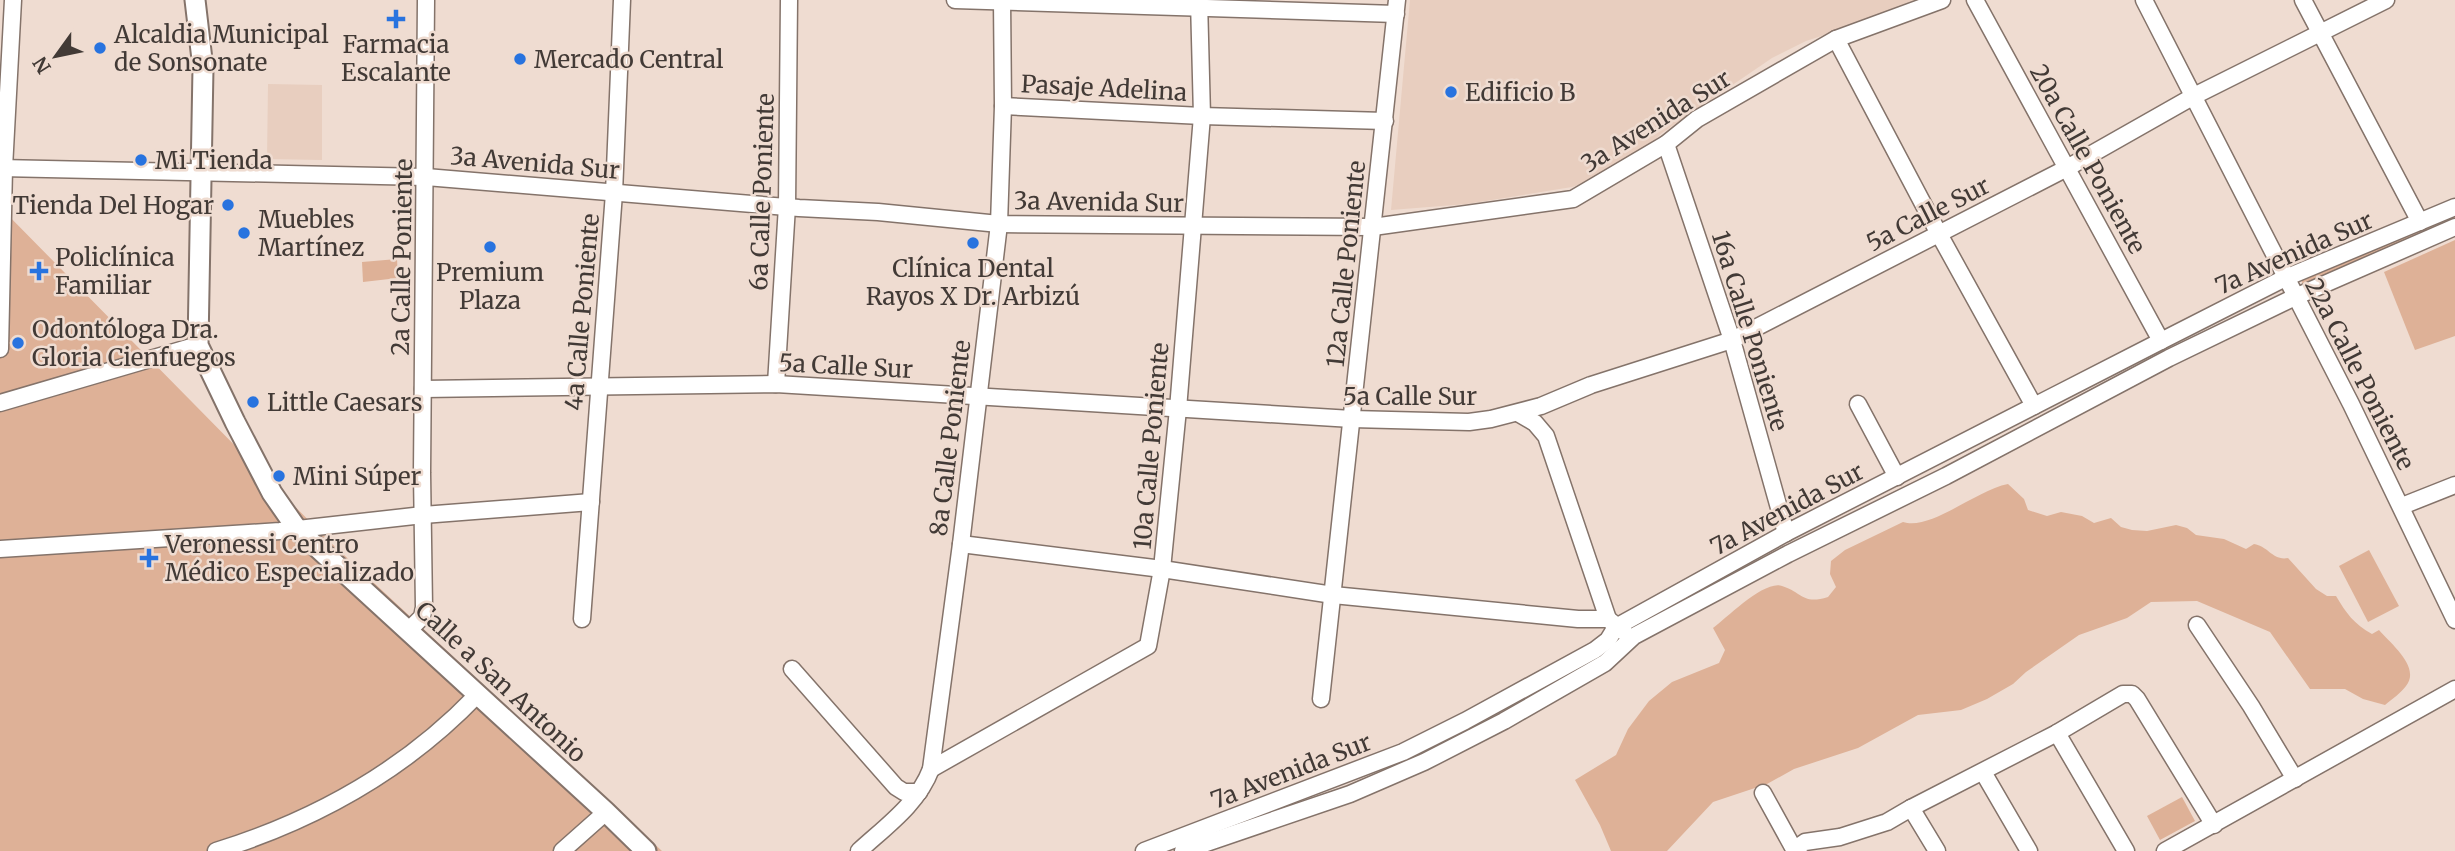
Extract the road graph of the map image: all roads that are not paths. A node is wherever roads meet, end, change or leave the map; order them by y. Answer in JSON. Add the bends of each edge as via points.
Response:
{"nodes":[{"id":1,"x":13,"y":0,"type":"edge"},
{"id":2,"x":195,"y":0,"type":"edge"},
{"id":3,"x":426,"y":0,"type":"edge"},
{"id":4,"x":622,"y":0,"type":"edge"},
{"id":5,"x":789,"y":0,"type":"edge"},
{"id":6,"x":955,"y":0,"type":"edge"},
{"id":7,"x":1942,"y":0,"type":"edge"},
{"id":8,"x":1975,"y":0,"type":"edge"},
{"id":9,"x":2144,"y":0,"type":"edge"},
{"id":10,"x":2303,"y":0,"type":"edge"},
{"id":11,"x":2386,"y":0,"type":"edge"},
{"id":12,"x":1002,"y":1,"type":"edge"},
{"id":13,"x":1199,"y":4,"type":"edge"},
{"id":14,"x":1397,"y":7,"type":"edge"},
{"id":15,"x":2321,"y":32,"type":"junction"},
{"id":16,"x":1836,"y":39,"type":"junction"},
{"id":17,"x":2194,"y":96,"type":"junction"},
{"id":18,"x":1003,"y":106,"type":"junction"},
{"id":19,"x":1202,"y":116,"type":"junction"},
{"id":20,"x":1385,"y":121,"type":"junction"},
{"id":21,"x":1666,"y":144,"type":"junction"},
{"id":22,"x":2067,"y":167,"type":"junction"},
{"id":23,"x":2,"y":168,"type":"edge"},
{"id":24,"x":203,"y":173,"type":"junction"},
{"id":25,"x":426,"y":177,"type":"junction"},
{"id":26,"x":614,"y":192,"type":"junction"},
{"id":27,"x":787,"y":206,"type":"junction"},
{"id":28,"x":2455,"y":207,"type":"edge"},
{"id":29,"x":2420,"y":222,"type":"junction"},
{"id":30,"x":999,"y":224,"type":"junction"},
{"id":31,"x":1193,"y":226,"type":"junction"},
{"id":32,"x":1373,"y":227,"type":"junction"},
{"id":33,"x":2455,"y":227,"type":"edge"},
{"id":34,"x":1939,"y":234,"type":"junction"},
{"id":35,"x":2285,"y":278,"type":"junction"},
{"id":36,"x":2295,"y":297,"type":"junction"},
{"id":37,"x":1732,"y":340,"type":"junction"},
{"id":38,"x":2161,"y":341,"type":"junction"},
{"id":39,"x":198,"y":345,"type":"junction"},
{"id":40,"x":0,"y":349,"type":"edge"},
{"id":41,"x":776,"y":384,"type":"junction"},
{"id":42,"x":598,"y":386,"type":"junction"},
{"id":43,"x":423,"y":389,"type":"junction"},
{"id":44,"x":977,"y":397,"type":"junction"},
{"id":45,"x":0,"y":403,"type":"edge"},
{"id":46,"x":1858,"y":404,"type":"dead end"},
{"id":47,"x":2034,"y":406,"type":"junction"},
{"id":48,"x":1178,"y":409,"type":"junction"},
{"id":49,"x":1518,"y":413,"type":"junction"},
{"id":50,"x":1352,"y":419,"type":"junction"},
{"id":51,"x":1897,"y":477,"type":"junction"},
{"id":52,"x":2455,"y":485,"type":"edge"},
{"id":53,"x":591,"y":502,"type":"junction"},
{"id":54,"x":2402,"y":506,"type":"junction"},
{"id":55,"x":423,"y":515,"type":"junction"},
{"id":56,"x":297,"y":528,"type":"junction"},
{"id":57,"x":1787,"y":533,"type":"junction"},
{"id":58,"x":961,"y":544,"type":"junction"},
{"id":59,"x":0,"y":549,"type":"edge"},
{"id":60,"x":1162,"y":569,"type":"junction"},
{"id":61,"x":1333,"y":595,"type":"junction"},
{"id":62,"x":582,"y":619,"type":"dead end"},
{"id":63,"x":2455,"y":620,"type":"edge"},
{"id":64,"x":1612,"y":623,"type":"junction"},
{"id":65,"x":2197,"y":625,"type":"dead end"},
{"id":66,"x":408,"y":631,"type":"junction"},
{"id":67,"x":1634,"y":636,"type":"junction"},
{"id":68,"x":792,"y":669,"type":"dead end"},
{"id":69,"x":2455,"y":689,"type":"edge"},
{"id":70,"x":477,"y":695,"type":"junction"},
{"id":71,"x":1321,"y":699,"type":"dead end"},
{"id":72,"x":2057,"y":733,"type":"junction"},
{"id":73,"x":930,"y":769,"type":"junction"},
{"id":74,"x":1983,"y":772,"type":"junction"},
{"id":75,"x":2295,"y":779,"type":"junction"},
{"id":76,"x":919,"y":792,"type":"junction"},
{"id":77,"x":1763,"y":793,"type":"dead end"},
{"id":78,"x":1912,"y":808,"type":"junction"},
{"id":79,"x":606,"y":812,"type":"junction"},
{"id":80,"x":2214,"y":825,"type":"junction"},
{"id":81,"x":254,"y":845,"type":"edge"},
{"id":82,"x":1795,"y":850,"type":"edge"},
{"id":83,"x":216,"y":851,"type":"edge"},
{"id":84,"x":562,"y":851,"type":"edge"},
{"id":85,"x":646,"y":851,"type":"edge"},
{"id":86,"x":859,"y":851,"type":"edge"},
{"id":87,"x":1143,"y":851,"type":"edge"},
{"id":88,"x":1183,"y":851,"type":"edge"},
{"id":89,"x":1937,"y":851,"type":"edge"},
{"id":90,"x":2029,"y":851,"type":"edge"},
{"id":91,"x":2126,"y":851,"type":"edge"},
{"id":92,"x":2165,"y":851,"type":"edge"}],
"edges":[{"from":1,"to":23,"type":"street"},
{"from":2,"to":24,"type":"street","name":"Calle a San Antonio","via":[[203,68]]},
{"from":3,"to":25,"type":"street","name":"2a Calle Poniente"},
{"from":4,"to":26,"type":"street","name":"4a Calle Poniente"},
{"from":5,"to":27,"type":"street","name":"6a Calle Poniente"},
{"from":6,"to":12,"type":"street"},
{"from":7,"to":16,"type":"street","name":"3a Avenida Sur"},
{"from":8,"to":22,"type":"street","name":"20a Calle Poniente"},
{"from":9,"to":17,"type":"street","name":"22a Calle Poniente"},
{"from":10,"to":15,"type":"street"},
{"from":11,"to":15,"type":"street","name":"5a Calle Sur"},
{"from":12,"to":13,"type":"street"},
{"from":12,"to":18,"type":"street","name":"8a Calle Poniente"},
{"from":13,"to":14,"type":"street"},
{"from":13,"to":19,"type":"street","name":"10a Calle Poniente"},
{"from":14,"to":20,"type":"street","name":"12a Calle Poniente"},
{"from":15,"to":17,"type":"street","name":"5a Calle Sur"},
{"from":15,"to":29,"type":"street"},
{"from":16,"to":21,"type":"street","name":"3a Avenida Sur","via":[[1697,119]]},
{"from":16,"to":34,"type":"street"},
{"from":17,"to":22,"type":"street","name":"5a Calle Sur"},
{"from":17,"to":35,"type":"street","name":"22a Calle Poniente"},
{"from":18,"to":19,"type":"street","name":"Pasaje Adelina"},
{"from":18,"to":30,"type":"street","name":"8a Calle Poniente"},
{"from":19,"to":20,"type":"street","name":"Pasaje Adelina"},
{"from":19,"to":31,"type":"street","name":"10a Calle Poniente"},
{"from":20,"to":32,"type":"street","name":"12a Calle Poniente"},
{"from":21,"to":32,"type":"street","name":"3a Avenida Sur","via":[[1573,199]]},
{"from":21,"to":37,"type":"street","name":"16a Calle Poniente"},
{"from":22,"to":34,"type":"street","name":"5a Calle Sur"},
{"from":22,"to":38,"type":"street","name":"20a Calle Poniente"},
{"from":23,"to":24,"type":"street","name":"3a Avenida Sur"},
{"from":23,"to":40,"type":"street"},
{"from":24,"to":25,"type":"street","name":"3a Avenida Sur"},
{"from":24,"to":39,"type":"street","name":"Calle a San Antonio"},
{"from":25,"to":26,"type":"street","name":"3a Avenida Sur"},
{"from":25,"to":43,"type":"street","name":"2a Calle Poniente"},
{"from":26,"to":27,"type":"street","name":"3a Avenida Sur"},
{"from":26,"to":42,"type":"street","name":"4a Calle Poniente"},
{"from":27,"to":30,"type":"street","name":"3a Avenida Sur"},
{"from":27,"to":41,"type":"street","name":"6a Calle Poniente"},
{"from":28,"to":29,"type":"street","name":"7a Avenida Sur"},
{"from":29,"to":35,"type":"street","name":"7a Avenida Sur"},
{"from":30,"to":31,"type":"street","name":"3a Avenida Sur"},
{"from":30,"to":44,"type":"street","name":"8a Calle Poniente"},
{"from":31,"to":32,"type":"street","name":"3a Avenida Sur"},
{"from":31,"to":48,"type":"street","name":"10a Calle Poniente"},
{"from":32,"to":50,"type":"street","name":"12a Calle Poniente"},
{"from":33,"to":36,"type":"street","name":"7a Avenida Sur"},
{"from":34,"to":37,"type":"street","name":"5a Calle Sur"},
{"from":34,"to":47,"type":"street"},
{"from":35,"to":36,"type":"street","name":"22a Calle Poniente"},
{"from":35,"to":38,"type":"street","name":"7a Avenida Sur"},
{"from":36,"to":54,"type":"street","name":"22a Calle Poniente"},
{"from":36,"to":67,"type":"street","name":"7a Avenida Sur"},
{"from":37,"to":49,"type":"street","name":"5a Calle Sur"},
{"from":37,"to":57,"type":"street","name":"16a Calle Poniente"},
{"from":38,"to":47,"type":"street","name":"7a Avenida Sur"},
{"from":39,"to":45,"type":"street"},
{"from":39,"to":56,"type":"street","name":"Calle a San Antonio","via":[[272,493]]},
{"from":41,"to":42,"type":"street","name":"5a Calle Sur"},
{"from":41,"to":44,"type":"street","name":"5a Calle Sur"},
{"from":42,"to":43,"type":"street","name":"5a Calle Sur"},
{"from":42,"to":53,"type":"street","name":"4a Calle Poniente"},
{"from":43,"to":55,"type":"street","name":"2a Calle Poniente"},
{"from":44,"to":48,"type":"street","name":"5a Calle Sur"},
{"from":44,"to":58,"type":"street","name":"8a Calle Poniente"},
{"from":46,"to":51,"type":"street"},
{"from":47,"to":51,"type":"street","name":"7a Avenida Sur"},
{"from":48,"to":50,"type":"street","name":"5a Calle Sur"},
{"from":48,"to":60,"type":"street","name":"10a Calle Poniente"},
{"from":49,"to":50,"type":"street","name":"5a Calle Sur","via":[[1469,422]]},
{"from":49,"to":64,"type":"street","via":[[1546,436]]},
{"from":50,"to":61,"type":"street","name":"12a Calle Poniente"},
{"from":51,"to":57,"type":"street","name":"7a Avenida Sur"},
{"from":52,"to":54,"type":"street"},
{"from":53,"to":55,"type":"street"},
{"from":53,"to":62,"type":"street","name":"4a Calle Poniente"},
{"from":54,"to":63,"type":"street","name":"22a Calle Poniente"},
{"from":55,"to":56,"type":"street"},
{"from":55,"to":66,"type":"street","name":"2a Calle Poniente","via":[[424,607],[422,617]]},
{"from":56,"to":59,"type":"street"},
{"from":56,"to":66,"type":"street","name":"Calle a San Antonio"},
{"from":57,"to":64,"type":"street","name":"7a Avenida Sur"},
{"from":58,"to":60,"type":"street"},
{"from":58,"to":73,"type":"street","name":"8a Calle Poniente"},
{"from":60,"to":61,"type":"street"},
{"from":60,"to":73,"type":"street","name":"10a Calle Poniente","via":[[1148,646]]},
{"from":61,"to":64,"type":"street"},
{"from":61,"to":71,"type":"street","name":"12a Calle Poniente"},
{"from":64,"to":67,"type":"street"},
{"from":64,"to":87,"type":"street","name":"7a Avenida Sur","via":[[1608,640],[1595,650],[1404,752]]},
{"from":65,"to":75,"type":"street"},
{"from":66,"to":70,"type":"street","name":"Calle a San Antonio"},
{"from":67,"to":88,"type":"street","name":"7a Avenida Sur","via":[[1605,663],[1424,762],[1350,794]]},
{"from":68,"to":76,"type":"street","via":[[896,787]]},
{"from":69,"to":75,"type":"street"},
{"from":70,"to":79,"type":"street","name":"Calle a San Antonio"},
{"from":70,"to":81,"type":"street","via":[[428,742],[389,771]]},
{"from":72,"to":74,"type":"street"},
{"from":72,"to":80,"type":"street","via":[[2123,694],[2132,694]]},
{"from":72,"to":91,"type":"street"},
{"from":73,"to":76,"type":"street","name":"8a Calle Poniente"},
{"from":74,"to":78,"type":"street"},
{"from":74,"to":90,"type":"street"},
{"from":75,"to":80,"type":"street"},
{"from":76,"to":86,"type":"street","name":"8a Calle Poniente"},
{"from":77,"to":82,"type":"street"},
{"from":78,"to":82,"type":"street","via":[[1888,822],[1805,842]]},
{"from":78,"to":89,"type":"street"},
{"from":79,"to":84,"type":"street"},
{"from":79,"to":85,"type":"street","name":"Calle a San Antonio"},
{"from":80,"to":92,"type":"street"},
{"from":81,"to":83,"type":"street"}]}
